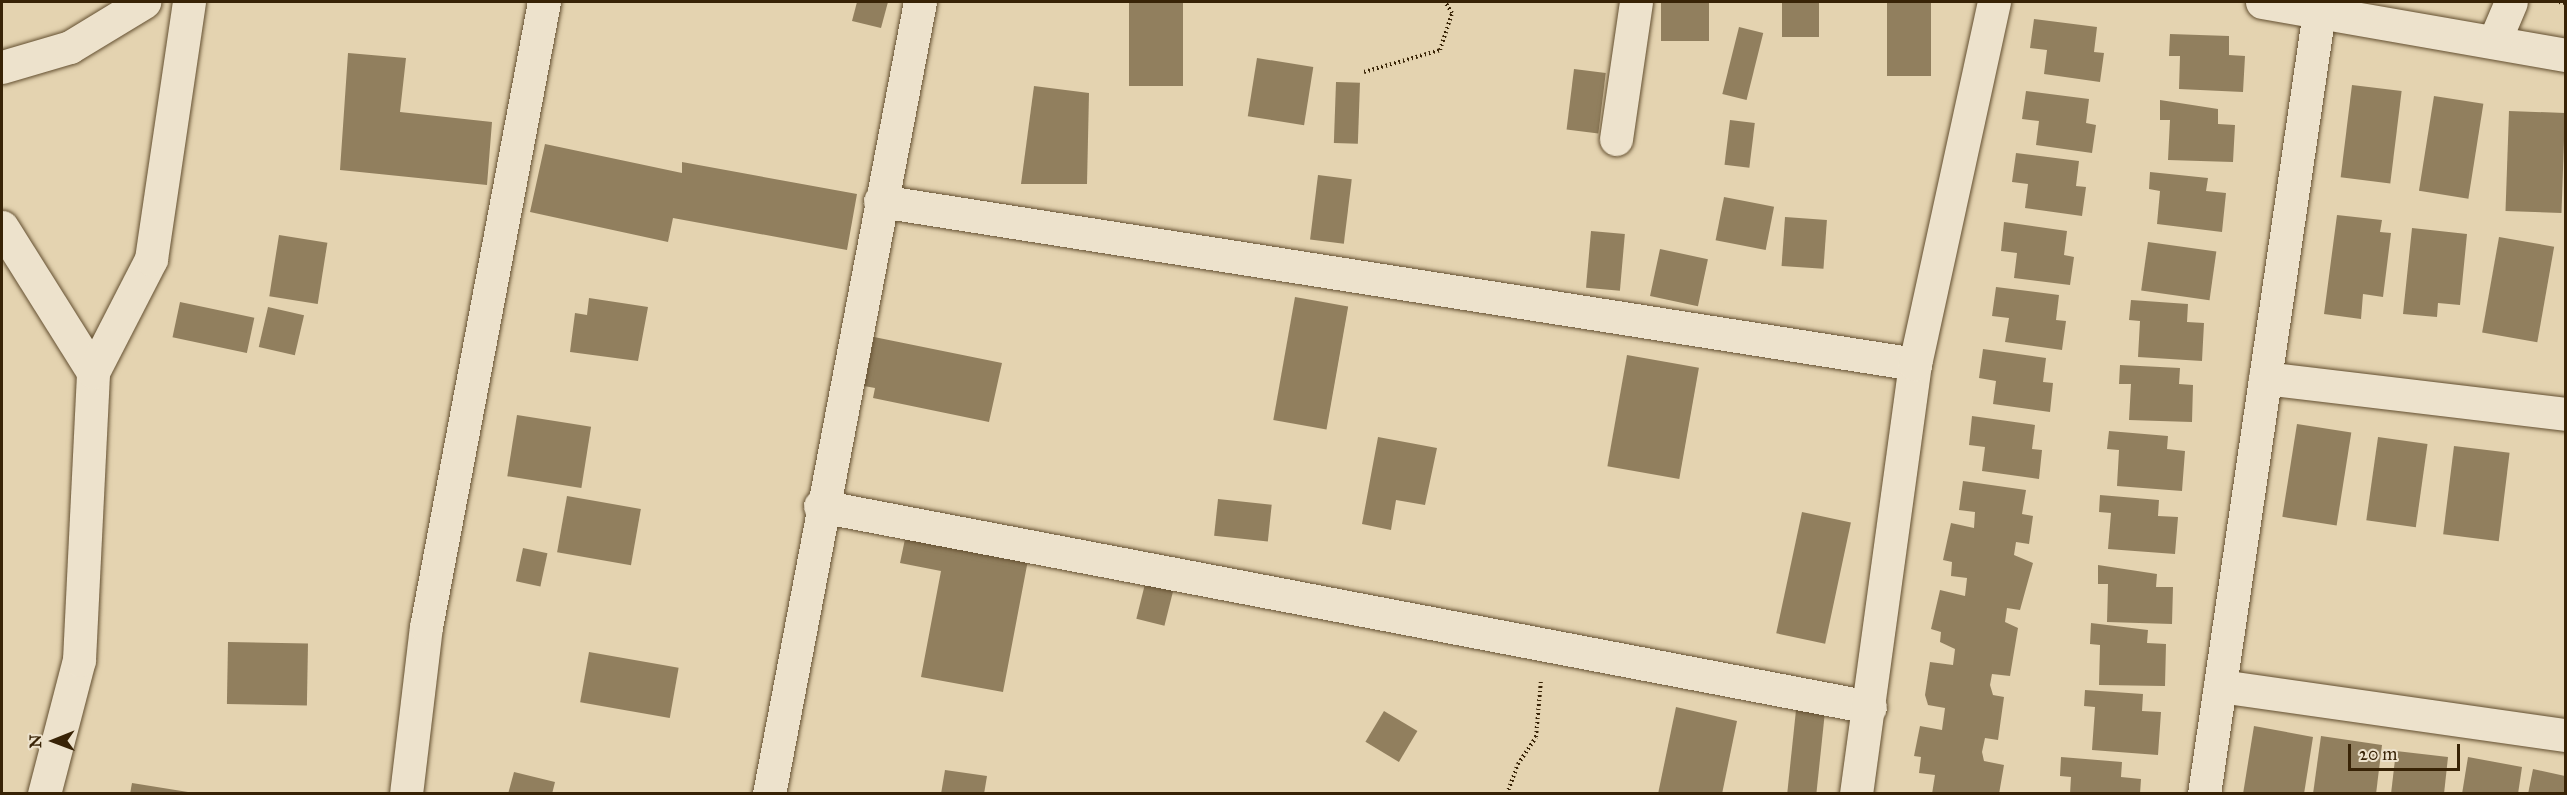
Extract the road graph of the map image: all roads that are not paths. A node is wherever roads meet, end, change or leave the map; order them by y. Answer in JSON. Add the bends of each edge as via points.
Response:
{"nodes":[{"id":1,"x":144,"y":2,"type":"edge"},
{"id":2,"x":189,"y":2,"type":"edge"},
{"id":3,"x":544,"y":2,"type":"edge"},
{"id":4,"x":920,"y":2,"type":"edge"},
{"id":5,"x":1636,"y":2,"type":"edge"},
{"id":6,"x":1994,"y":2,"type":"edge"},
{"id":7,"x":2265,"y":2,"type":"edge"},
{"id":8,"x":2511,"y":2,"type":"edge"},
{"id":9,"x":2319,"y":11,"type":"junction"},
{"id":10,"x":2494,"y":42,"type":"junction"},
{"id":11,"x":2565,"y":55,"type":"edge"},
{"id":12,"x":2,"y":67,"type":"edge"},
{"id":13,"x":1616,"y":139,"type":"dead end"},
{"id":14,"x":880,"y":201,"type":"junction"},
{"id":15,"x":2,"y":227,"type":"edge"},
{"id":16,"x":1915,"y":364,"type":"junction"},
{"id":17,"x":93,"y":372,"type":"junction"},
{"id":18,"x":2265,"y":378,"type":"junction"},
{"id":19,"x":2565,"y":414,"type":"edge"},
{"id":20,"x":820,"y":506,"type":"junction"},
{"id":21,"x":2220,"y":686,"type":"junction"},
{"id":22,"x":1870,"y":707,"type":"junction"},
{"id":23,"x":2565,"y":735,"type":"edge"},
{"id":24,"x":44,"y":794,"type":"edge"},
{"id":25,"x":406,"y":794,"type":"edge"},
{"id":26,"x":770,"y":794,"type":"edge"},
{"id":27,"x":1856,"y":794,"type":"edge"},
{"id":28,"x":2204,"y":794,"type":"edge"}],
"edges":[{"from":1,"to":12,"type":"street","via":[[70,47]]},
{"from":2,"to":17,"type":"street","via":[[151,259]]},
{"from":3,"to":25,"type":"street","via":[[426,627]]},
{"from":4,"to":14,"type":"street"},
{"from":5,"to":13,"type":"street"},
{"from":6,"to":16,"type":"street"},
{"from":7,"to":9,"type":"street"},
{"from":8,"to":10,"type":"street"},
{"from":9,"to":10,"type":"street"},
{"from":9,"to":18,"type":"street"},
{"from":10,"to":11,"type":"street"},
{"from":14,"to":16,"type":"street"},
{"from":14,"to":20,"type":"street"},
{"from":15,"to":17,"type":"street"},
{"from":16,"to":22,"type":"street"},
{"from":17,"to":24,"type":"street","via":[[79,660]]},
{"from":18,"to":19,"type":"street"},
{"from":18,"to":21,"type":"street"},
{"from":20,"to":22,"type":"street"},
{"from":20,"to":26,"type":"street"},
{"from":21,"to":23,"type":"street"},
{"from":21,"to":28,"type":"street"},
{"from":22,"to":27,"type":"street"}]}
